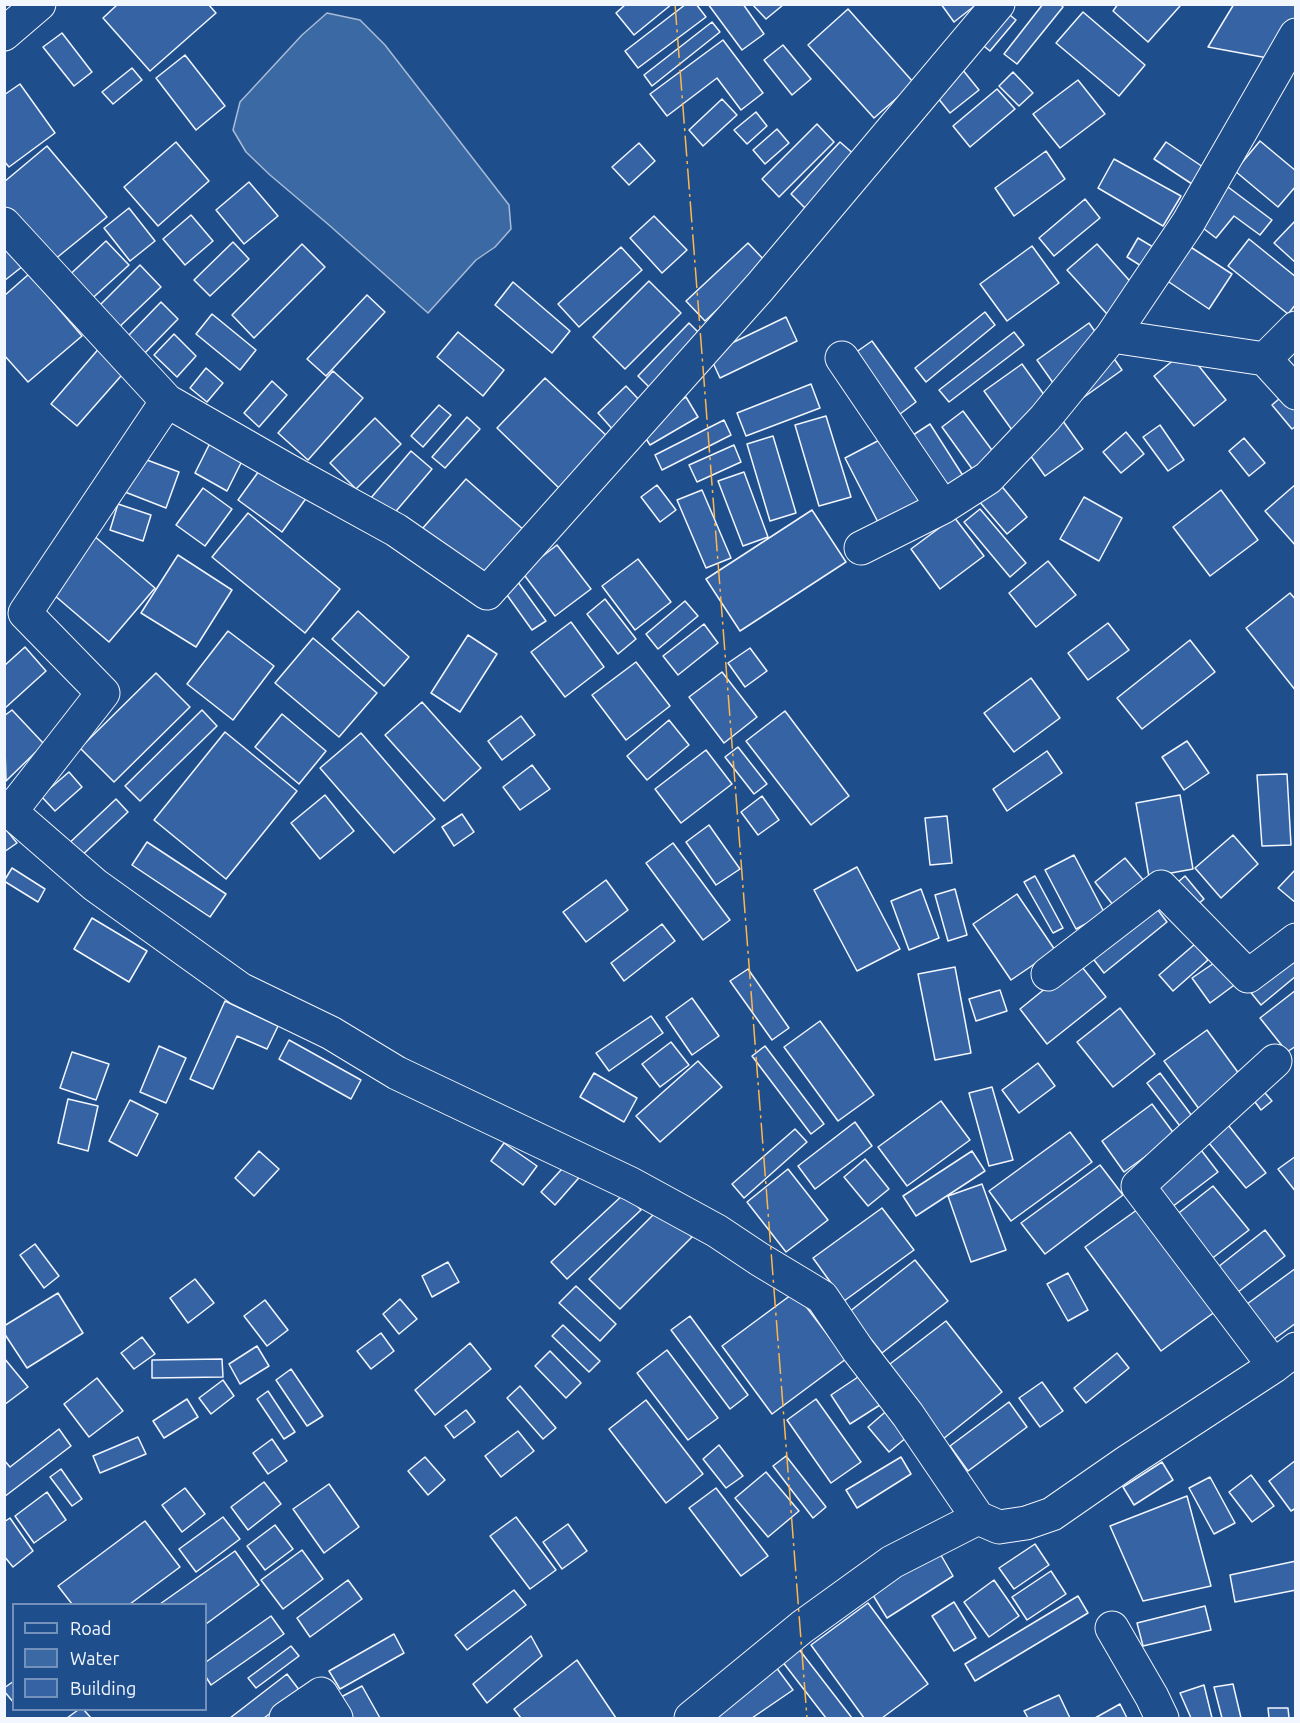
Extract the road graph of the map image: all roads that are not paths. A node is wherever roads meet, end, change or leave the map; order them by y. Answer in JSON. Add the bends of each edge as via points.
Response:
{"nodes":[{"id":1,"x":39,"y":4,"type":"edge"},
{"id":2,"x":998,"y":4,"type":"edge"},
{"id":3,"x":4,"y":34,"type":"edge"},
{"id":4,"x":1296,"y":35,"type":"edge"},
{"id":5,"x":4,"y":224,"type":"edge"},
{"id":6,"x":1296,"y":328,"type":"edge"},
{"id":7,"x":1112,"y":336,"type":"junction"},
{"id":8,"x":842,"y":358,"type":"dead end"},
{"id":9,"x":1265,"y":359,"type":"junction"},
{"id":10,"x":1296,"y":393,"type":"edge"},
{"id":11,"x":166,"y":400,"type":"junction"},
{"id":12,"x":944,"y":507,"type":"junction"},
{"id":13,"x":861,"y":548,"type":"dead end"},
{"id":14,"x":8,"y":809,"type":"edge"},
{"id":15,"x":1296,"y":940,"type":"edge"},
{"id":16,"x":1048,"y":974,"type":"dead end"},
{"id":17,"x":1275,"y":1061,"type":"dead end"},
{"id":18,"x":1285,"y":1358,"type":"edge"},
{"id":19,"x":978,"y":1518,"type":"junction"},
{"id":20,"x":1112,"y":1628,"type":"dead end"},
{"id":21,"x":286,"y":1719,"type":"edge"},
{"id":22,"x":336,"y":1719,"type":"edge"},
{"id":23,"x":691,"y":1719,"type":"edge"},
{"id":24,"x":1162,"y":1719,"type":"edge"}],
"edges":[{"from":1,"to":3,"type":"street"},
{"from":2,"to":11,"type":"street","via":[[760,287],[487,593],[396,530]]},
{"from":4,"to":7,"type":"street","via":[[1188,223]]},
{"from":5,"to":11,"type":"street"},
{"from":6,"to":9,"type":"street"},
{"from":7,"to":9,"type":"street"},
{"from":7,"to":12,"type":"street","via":[[1045,418],[988,478]]},
{"from":8,"to":12,"type":"street"},
{"from":9,"to":10,"type":"street"},
{"from":11,"to":14,"type":"street","via":[[25,613],[103,693]]},
{"from":12,"to":13,"type":"street"},
{"from":14,"to":19,"type":"street","via":[[95,885],[240,989],[331,1033],[397,1073],[631,1184],[717,1231],[822,1297]]},
{"from":15,"to":16,"type":"street","via":[[1248,976],[1161,887]]},
{"from":17,"to":18,"type":"street","via":[[1138,1186]]},
{"from":18,"to":19,"type":"street","via":[[1052,1514],[999,1527]]},
{"from":19,"to":23,"type":"street","via":[[892,1562],[802,1627]]},
{"from":20,"to":24,"type":"street"},
{"from":21,"to":22,"type":"street","via":[[321,1694]]}]}
